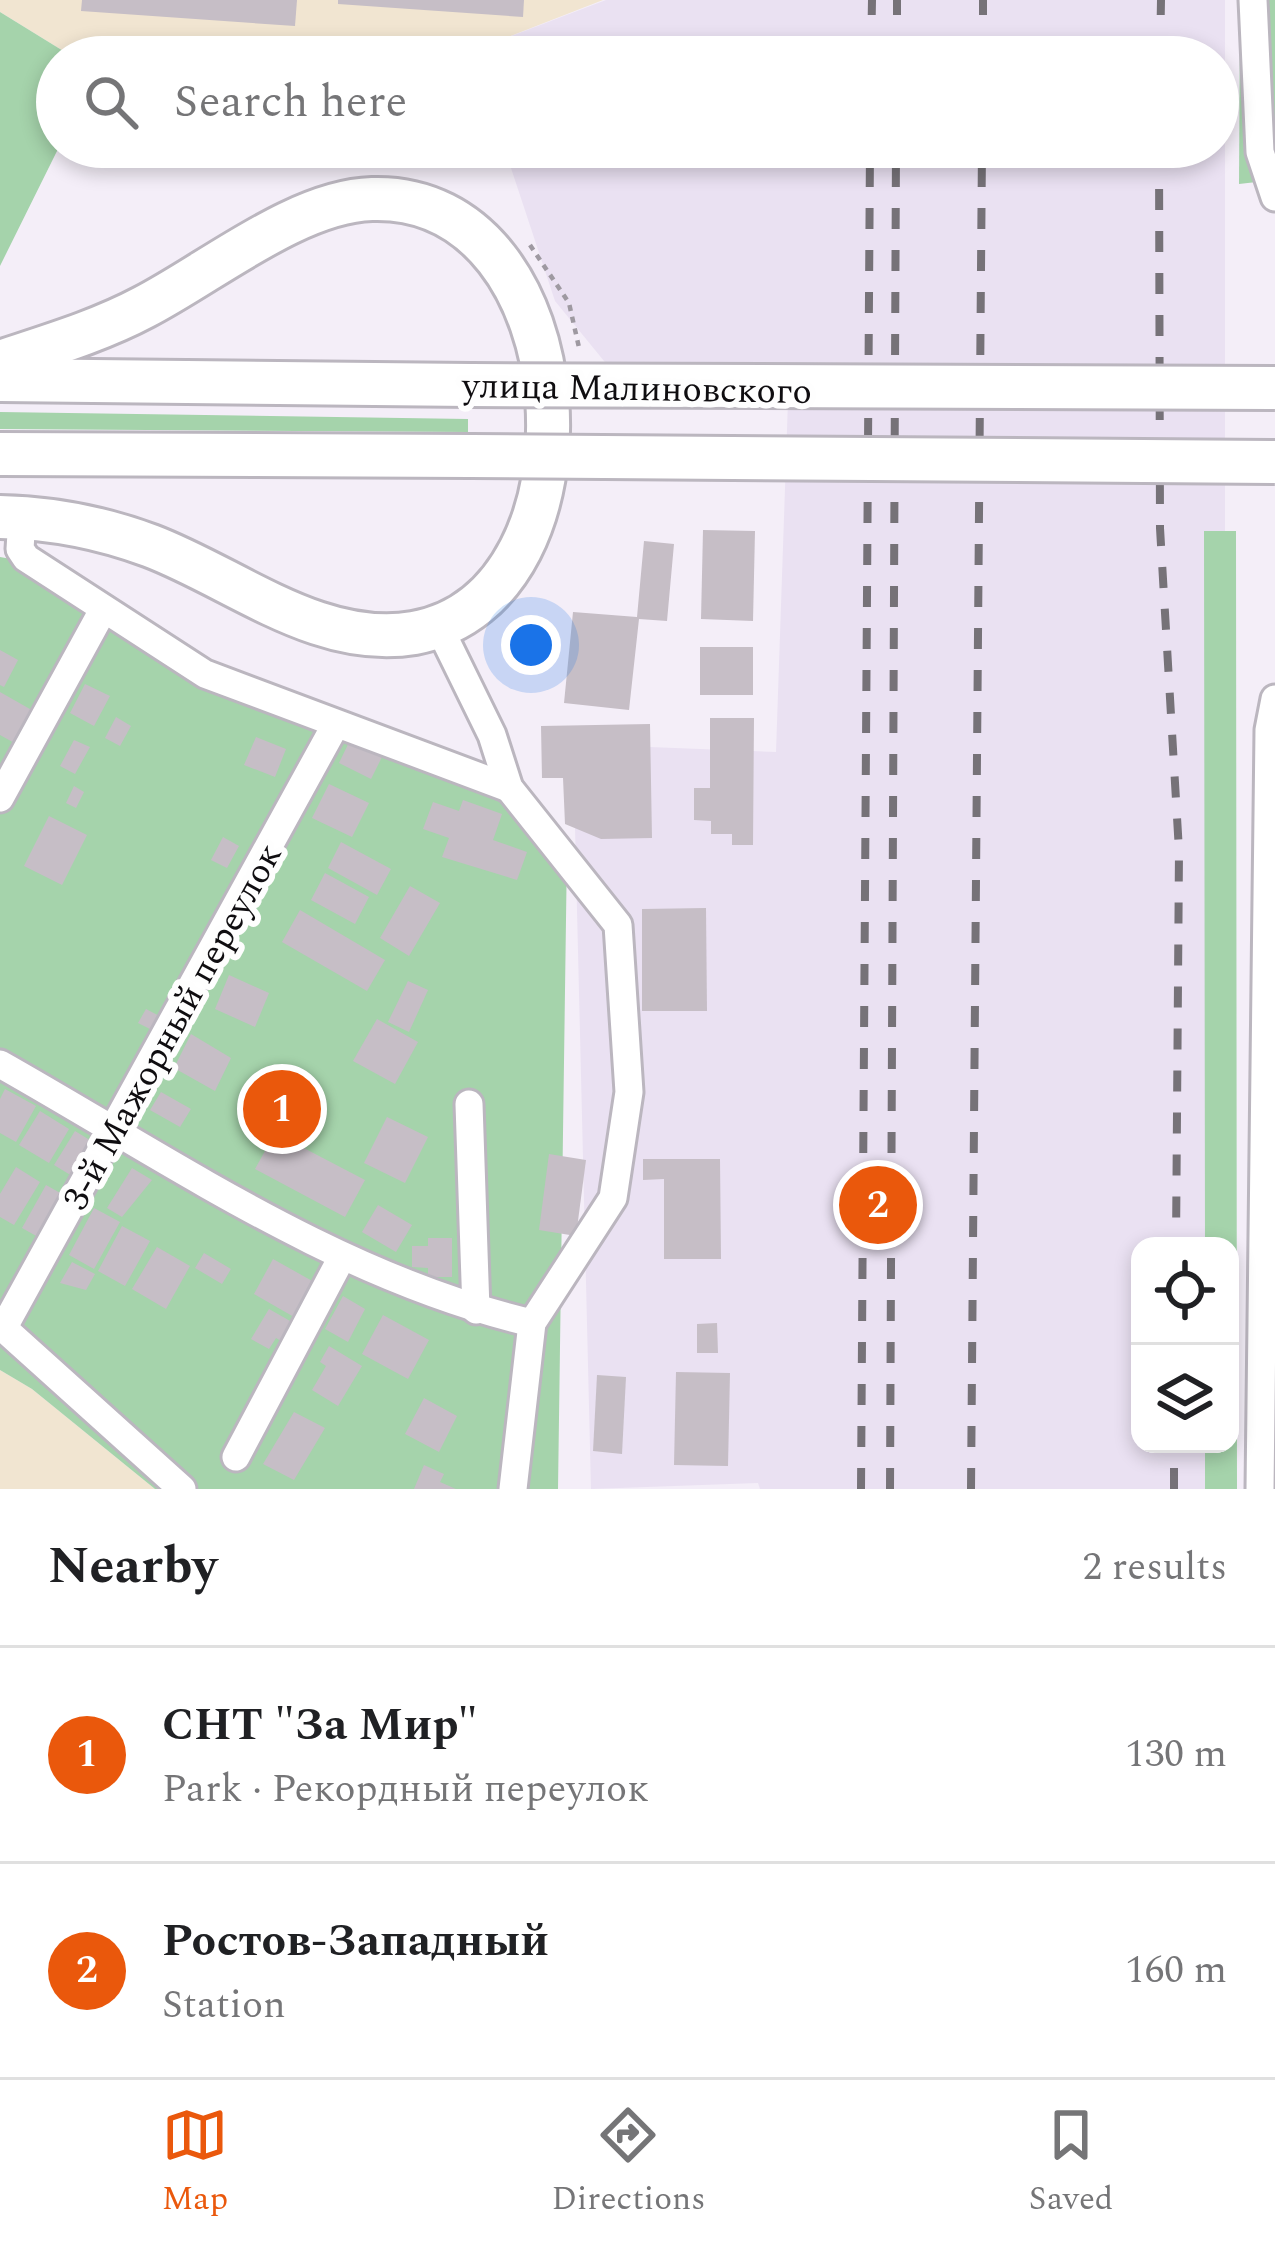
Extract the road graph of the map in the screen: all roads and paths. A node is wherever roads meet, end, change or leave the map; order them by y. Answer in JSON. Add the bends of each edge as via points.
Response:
{"nodes":[{"id":1,"x":1253,"y":0,"type":"edge"},
{"id":2,"x":1275,"y":197,"type":"edge"},
{"id":3,"x":528,"y":244,"type":"dead end"},
{"id":4,"x":580,"y":356,"type":"dead end"},
{"id":5,"x":0,"y":362,"type":"edge"},
{"id":6,"x":0,"y":380,"type":"edge"},
{"id":7,"x":1275,"y":388,"type":"edge"},
{"id":8,"x":0,"y":454,"type":"edge"},
{"id":9,"x":1275,"y":462,"type":"edge"},
{"id":10,"x":11,"y":518,"type":"edge"},
{"id":11,"x":103,"y":610,"type":"junction"},
{"id":12,"x":439,"y":627,"type":"junction"},
{"id":13,"x":1275,"y":699,"type":"edge"},
{"id":14,"x":336,"y":724,"type":"junction"},
{"id":15,"x":508,"y":788,"type":"junction"},
{"id":16,"x":0,"y":798,"type":"edge"},
{"id":17,"x":0,"y":1064,"type":"edge"},
{"id":18,"x":470,"y":1103,"type":"dead end"},
{"id":19,"x":117,"y":1130,"type":"junction"},
{"id":20,"x":342,"y":1257,"type":"junction"},
{"id":21,"x":476,"y":1310,"type":"junction"},
{"id":22,"x":532,"y":1323,"type":"junction"},
{"id":23,"x":2,"y":1326,"type":"edge"},
{"id":24,"x":236,"y":1457,"type":"dead end"},
{"id":25,"x":182,"y":1489,"type":"edge"},
{"id":26,"x":513,"y":1489,"type":"edge"},
{"id":27,"x":1260,"y":1489,"type":"edge"}],
"edges":[{"from":1,"to":2,"type":"street","via":[[1260,152]]},
{"from":3,"to":4,"type":"path","via":[[569,303]]},
{"from":5,"to":12,"type":"highway","via":[[122,317],[346,202],[404,202],[469,230],[513,281],[538,340],[545,465],[514,562]]},
{"from":6,"to":7,"type":"highway","name":"улица Малиновского","bridge":true},
{"from":8,"to":9,"type":"highway","name":"улица Малиновского","bridge":true},
{"from":10,"to":11,"type":"street","via":[[26,558]]},
{"from":10,"to":12,"type":"highway","via":[[151,546],[336,629],[371,635]]},
{"from":11,"to":14,"type":"street","via":[[205,674]]},
{"from":11,"to":16,"type":"street"},
{"from":12,"to":15,"type":"street","via":[[492,735]]},
{"from":13,"to":27,"type":"street"},
{"from":14,"to":15,"type":"street"},
{"from":14,"to":19,"type":"street","name":"3-й Мажорный переулок"},
{"from":15,"to":22,"type":"street","via":[[618,925],[629,1092],[614,1198]]},
{"from":17,"to":19,"type":"street"},
{"from":18,"to":21,"type":"street"},
{"from":19,"to":20,"type":"street"},
{"from":19,"to":23,"type":"street","name":"3-й Мажорный переулок"},
{"from":20,"to":21,"type":"street"},
{"from":20,"to":24,"type":"street"},
{"from":21,"to":22,"type":"street"},
{"from":22,"to":26,"type":"street"},
{"from":23,"to":25,"type":"street"}]}
